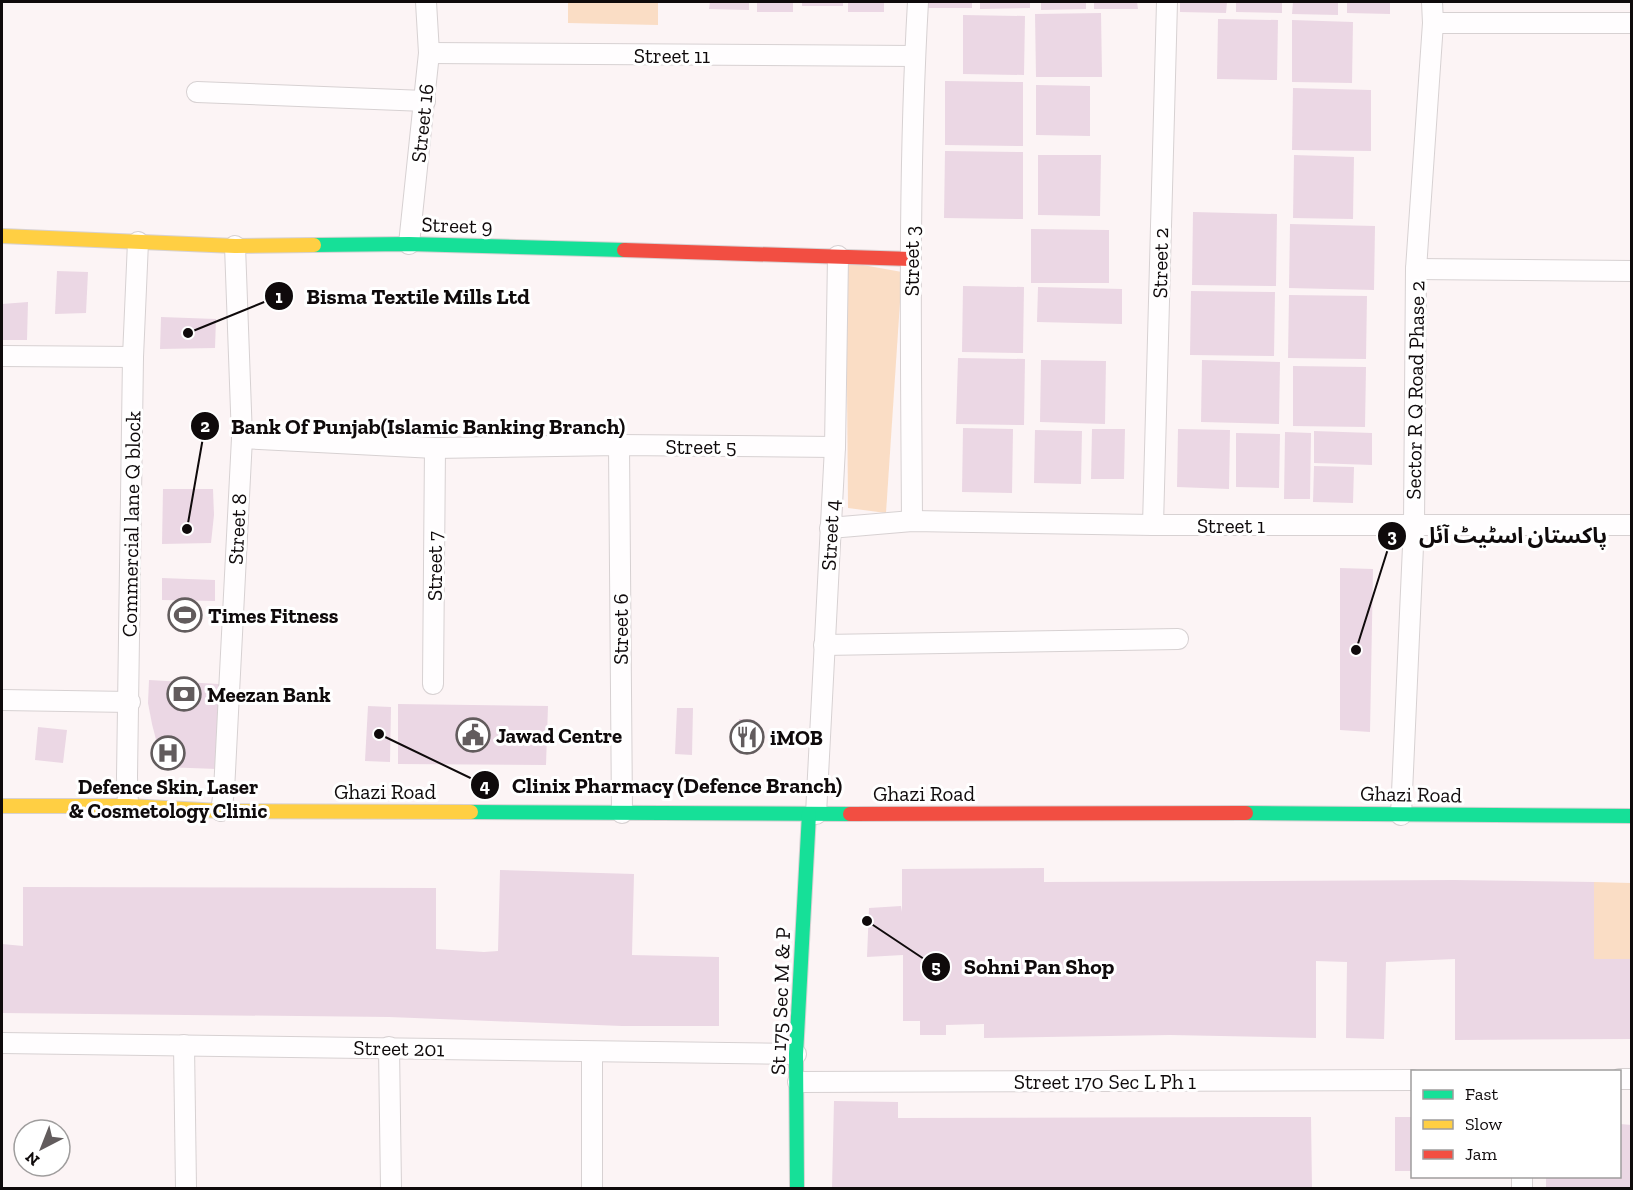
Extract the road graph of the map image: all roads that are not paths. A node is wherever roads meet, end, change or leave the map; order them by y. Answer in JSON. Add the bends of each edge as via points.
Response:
{"nodes":[{"id":1,"x":426,"y":2,"type":"edge"},
{"id":2,"x":918,"y":2,"type":"edge"},
{"id":3,"x":1167,"y":2,"type":"edge"},
{"id":4,"x":1432,"y":2,"type":"edge"},
{"id":5,"x":1433,"y":23,"type":"junction"},
{"id":6,"x":1632,"y":23,"type":"edge"},
{"id":7,"x":429,"y":53,"type":"junction"},
{"id":8,"x":915,"y":56,"type":"junction"},
{"id":9,"x":197,"y":92,"type":"dead end"},
{"id":10,"x":424,"y":101,"type":"junction"},
{"id":11,"x":2,"y":236,"type":"edge"},
{"id":12,"x":138,"y":242,"type":"junction"},
{"id":13,"x":409,"y":244,"type":"junction"},
{"id":14,"x":235,"y":246,"type":"junction"},
{"id":15,"x":837,"y":256,"type":"junction"},
{"id":16,"x":911,"y":259,"type":"junction"},
{"id":17,"x":1416,"y":269,"type":"junction"},
{"id":18,"x":1632,"y":271,"type":"edge"},
{"id":19,"x":2,"y":356,"type":"edge"},
{"id":20,"x":133,"y":357,"type":"junction"},
{"id":21,"x":242,"y":438,"type":"junction"},
{"id":22,"x":619,"y":445,"type":"junction"},
{"id":23,"x":836,"y":447,"type":"junction"},
{"id":24,"x":435,"y":448,"type":"junction"},
{"id":25,"x":912,"y":521,"type":"junction"},
{"id":26,"x":1414,"y":524,"type":"junction"},
{"id":27,"x":1153,"y":525,"type":"junction"},
{"id":28,"x":1632,"y":525,"type":"edge"},
{"id":29,"x":830,"y":528,"type":"junction"},
{"id":30,"x":1178,"y":639,"type":"dead end"},
{"id":31,"x":824,"y":645,"type":"junction"},
{"id":32,"x":434,"y":684,"type":"dead end"},
{"id":33,"x":2,"y":700,"type":"edge"},
{"id":34,"x":130,"y":702,"type":"junction"},
{"id":35,"x":2,"y":806,"type":"edge"},
{"id":36,"x":128,"y":807,"type":"junction"},
{"id":37,"x":221,"y":811,"type":"junction"},
{"id":38,"x":622,"y":813,"type":"junction"},
{"id":39,"x":812,"y":814,"type":"junction"},
{"id":40,"x":1401,"y":815,"type":"junction"},
{"id":41,"x":1632,"y":816,"type":"edge"},
{"id":42,"x":2,"y":1043,"type":"edge"},
{"id":43,"x":184,"y":1045,"type":"junction"},
{"id":44,"x":389,"y":1047,"type":"junction"},
{"id":45,"x":592,"y":1052,"type":"junction"},
{"id":46,"x":796,"y":1054,"type":"junction"},
{"id":47,"x":1411,"y":1080,"type":"edge"},
{"id":48,"x":798,"y":1082,"type":"junction"},
{"id":49,"x":186,"y":1188,"type":"edge"},
{"id":50,"x":391,"y":1188,"type":"edge"},
{"id":51,"x":592,"y":1188,"type":"edge"},
{"id":52,"x":797,"y":1188,"type":"edge"}],
"edges":[{"from":1,"to":7,"type":"street","name":"Street 16"},
{"from":2,"to":8,"type":"street","name":"Street 3"},
{"from":3,"to":27,"type":"street","name":"Street 2"},
{"from":4,"to":5,"type":"street","name":"Sector R Q Road Phase 2"},
{"from":5,"to":6,"type":"street"},
{"from":5,"to":17,"type":"street","name":"Sector R Q Road Phase 2"},
{"from":7,"to":8,"type":"street","name":"Street 11"},
{"from":7,"to":10,"type":"street","name":"Street 16"},
{"from":8,"to":16,"type":"street","name":"Street 3"},
{"from":9,"to":10,"type":"street"},
{"from":10,"to":13,"type":"street","name":"Street 16"},
{"from":11,"to":12,"type":"main road","name":"Street 9"},
{"from":12,"to":14,"type":"main road","name":"Street 9"},
{"from":12,"to":20,"type":"street","name":"Commercial lane Q block"},
{"from":13,"to":14,"type":"main road","name":"Street 9"},
{"from":13,"to":15,"type":"main road","name":"Street 9"},
{"from":14,"to":21,"type":"street","name":"Street 8"},
{"from":15,"to":16,"type":"main road","name":"Street 9"},
{"from":15,"to":23,"type":"street","name":"Street 4"},
{"from":16,"to":25,"type":"street","name":"Street 3"},
{"from":17,"to":18,"type":"street"},
{"from":17,"to":26,"type":"street","name":"Sector R Q Road Phase 2"},
{"from":19,"to":20,"type":"street"},
{"from":20,"to":34,"type":"street","name":"Commercial lane Q block"},
{"from":21,"to":24,"type":"street","name":"Street 5"},
{"from":21,"to":37,"type":"street","name":"Street 8"},
{"from":22,"to":23,"type":"street","name":"Street 5"},
{"from":22,"to":24,"type":"street","name":"Street 5"},
{"from":22,"to":38,"type":"street","name":"Street 6"},
{"from":23,"to":29,"type":"street","name":"Street 4"},
{"from":24,"to":32,"type":"street","name":"Street 7"},
{"from":25,"to":27,"type":"street","name":"Street 1"},
{"from":25,"to":29,"type":"street","name":"Street 1"},
{"from":26,"to":27,"type":"street","name":"Street 1"},
{"from":26,"to":28,"type":"street","name":"Street 1"},
{"from":26,"to":40,"type":"street","name":"Sector R Q Road Phase 2"},
{"from":29,"to":31,"type":"street","name":"Street 4"},
{"from":30,"to":31,"type":"street"},
{"from":31,"to":39,"type":"street","name":"Street 4"},
{"from":33,"to":34,"type":"street"},
{"from":34,"to":36,"type":"street","name":"Commercial lane Q block"},
{"from":35,"to":36,"type":"main road","name":"Ghazi Road"},
{"from":36,"to":37,"type":"main road","name":"Ghazi Road"},
{"from":37,"to":38,"type":"main road","name":"Ghazi Road"},
{"from":38,"to":39,"type":"main road","name":"Ghazi Road"},
{"from":39,"to":40,"type":"main road","name":"Ghazi Road"},
{"from":39,"to":46,"type":"main road","name":"St 175 Sec M & P"},
{"from":40,"to":41,"type":"main road","name":"Ghazi Road"},
{"from":42,"to":43,"type":"street","name":"Street 201"},
{"from":43,"to":44,"type":"street","name":"Street 201"},
{"from":43,"to":49,"type":"street"},
{"from":44,"to":45,"type":"street","name":"Street 201"},
{"from":44,"to":50,"type":"street"},
{"from":45,"to":46,"type":"street","name":"Street 201"},
{"from":45,"to":51,"type":"street"},
{"from":46,"to":48,"type":"main road","name":"St 175 Sec M & P"},
{"from":47,"to":48,"type":"street","name":"Street 170 Sec L Ph 1"},
{"from":48,"to":52,"type":"main road","name":"St 175 Sec M & P"}]}
